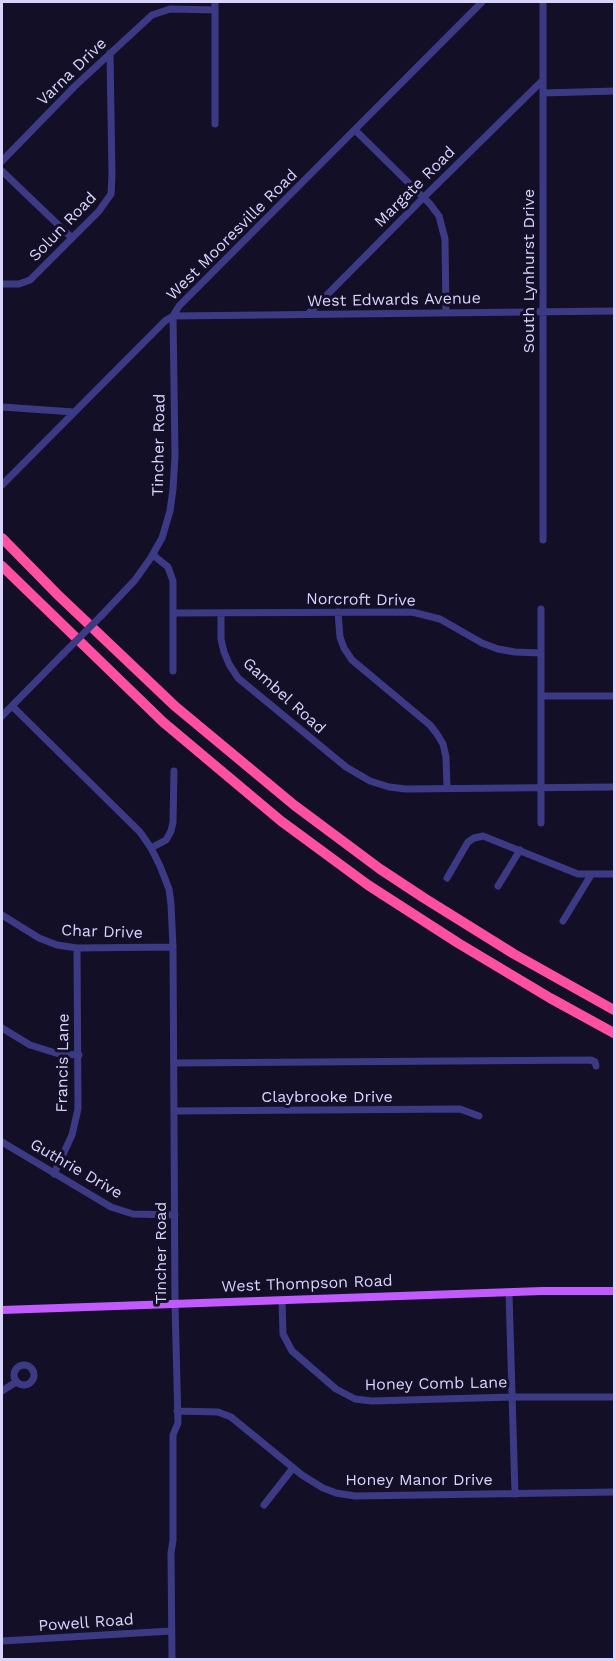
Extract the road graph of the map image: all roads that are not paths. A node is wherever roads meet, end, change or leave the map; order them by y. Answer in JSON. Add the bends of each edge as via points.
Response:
{"nodes":[{"id":1,"x":482,"y":2,"type":"edge"},
{"id":2,"x":543,"y":2,"type":"edge"},
{"id":3,"x":215,"y":6,"type":"edge"},
{"id":4,"x":110,"y":53,"type":"junction"},
{"id":5,"x":543,"y":80,"type":"junction"},
{"id":6,"x":615,"y":91,"type":"edge"},
{"id":7,"x":543,"y":93,"type":"junction"},
{"id":8,"x":215,"y":124,"type":"dead end"},
{"id":9,"x":355,"y":130,"type":"junction"},
{"id":10,"x":2,"y":162,"type":"edge"},
{"id":11,"x":2,"y":171,"type":"edge"},
{"id":12,"x":423,"y":198,"type":"junction"},
{"id":13,"x":72,"y":238,"type":"junction"},
{"id":14,"x":2,"y":284,"type":"edge"},
{"id":15,"x":615,"y":311,"type":"edge"},
{"id":16,"x":543,"y":312,"type":"junction"},
{"id":17,"x":446,"y":313,"type":"junction"},
{"id":18,"x":308,"y":314,"type":"junction"},
{"id":19,"x":173,"y":316,"type":"junction"},
{"id":20,"x":2,"y":407,"type":"edge"},
{"id":21,"x":74,"y":412,"type":"junction"},
{"id":22,"x":2,"y":485,"type":"edge"},
{"id":23,"x":2,"y":536,"type":"edge"},
{"id":24,"x":543,"y":540,"type":"dead end"},
{"id":25,"x":153,"y":555,"type":"junction"},
{"id":26,"x":2,"y":566,"type":"edge"},
{"id":27,"x":541,"y":609,"type":"dead end"},
{"id":28,"x":338,"y":612,"type":"junction"},
{"id":29,"x":174,"y":613,"type":"junction"},
{"id":30,"x":221,"y":613,"type":"junction"},
{"id":31,"x":540,"y":653,"type":"junction"},
{"id":32,"x":173,"y":671,"type":"dead end"},
{"id":33,"x":541,"y":696,"type":"junction"},
{"id":34,"x":615,"y":696,"type":"edge"},
{"id":35,"x":12,"y":706,"type":"junction"},
{"id":36,"x":2,"y":716,"type":"edge"},
{"id":37,"x":174,"y":771,"type":"dead end"},
{"id":38,"x":541,"y":787,"type":"junction"},
{"id":39,"x":615,"y":787,"type":"edge"},
{"id":40,"x":447,"y":788,"type":"junction"},
{"id":41,"x":541,"y":823,"type":"dead end"},
{"id":42,"x":151,"y":848,"type":"junction"},
{"id":43,"x":519,"y":850,"type":"junction"},
{"id":44,"x":615,"y":874,"type":"edge"},
{"id":45,"x":591,"y":875,"type":"junction"},
{"id":46,"x":447,"y":878,"type":"dead end"},
{"id":47,"x":498,"y":886,"type":"dead end"},
{"id":48,"x":2,"y":915,"type":"edge"},
{"id":49,"x":563,"y":921,"type":"dead end"},
{"id":50,"x":173,"y":947,"type":"junction"},
{"id":51,"x":77,"y":948,"type":"junction"},
{"id":52,"x":615,"y":1010,"type":"edge"},
{"id":53,"x":2,"y":1028,"type":"edge"},
{"id":54,"x":615,"y":1033,"type":"edge"},
{"id":55,"x":79,"y":1055,"type":"junction"},
{"id":56,"x":174,"y":1063,"type":"junction"},
{"id":57,"x":596,"y":1066,"type":"dead end"},
{"id":58,"x":174,"y":1112,"type":"junction"},
{"id":59,"x":480,"y":1116,"type":"dead end"},
{"id":60,"x":2,"y":1142,"type":"edge"},
{"id":61,"x":54,"y":1174,"type":"junction"},
{"id":62,"x":175,"y":1215,"type":"junction"},
{"id":63,"x":615,"y":1291,"type":"edge"},
{"id":64,"x":509,"y":1293,"type":"junction"},
{"id":65,"x":282,"y":1300,"type":"junction"},
{"id":66,"x":175,"y":1304,"type":"junction"},
{"id":67,"x":2,"y":1310,"type":"edge"},
{"id":68,"x":16,"y":1382,"type":"dead end"},
{"id":69,"x":2,"y":1391,"type":"edge"},
{"id":70,"x":512,"y":1397,"type":"junction"},
{"id":71,"x":615,"y":1397,"type":"edge"},
{"id":72,"x":177,"y":1411,"type":"junction"},
{"id":73,"x":293,"y":1468,"type":"junction"},
{"id":74,"x":615,"y":1492,"type":"edge"},
{"id":75,"x":515,"y":1494,"type":"junction"},
{"id":76,"x":264,"y":1504,"type":"dead end"},
{"id":77,"x":171,"y":1631,"type":"junction"},
{"id":78,"x":2,"y":1641,"type":"edge"},
{"id":79,"x":172,"y":1659,"type":"edge"}],
"edges":[{"from":1,"to":9,"type":"street","name":"West Mooresville Road"},
{"from":2,"to":5,"type":"street","name":"South Lynhurst Drive"},
{"from":3,"to":4,"type":"street","name":"Varna Drive","via":[[167,10],[151,17]]},
{"from":3,"to":8,"type":"street"},
{"from":4,"to":10,"type":"street","name":"Varna Drive"},
{"from":4,"to":13,"type":"street","name":"Solun Road","via":[[111,194]]},
{"from":5,"to":7,"type":"street","name":"South Lynhurst Drive"},
{"from":5,"to":12,"type":"street","name":"Margate Road"},
{"from":6,"to":7,"type":"street"},
{"from":7,"to":16,"type":"street","name":"South Lynhurst Drive"},
{"from":9,"to":12,"type":"street"},
{"from":9,"to":19,"type":"street","name":"West Mooresville Road"},
{"from":11,"to":13,"type":"street"},
{"from":12,"to":17,"type":"street","via":[[437,213],[444,232]]},
{"from":12,"to":18,"type":"street","name":"Margate Road"},
{"from":13,"to":14,"type":"street","name":"Solun Road","via":[[30,280]]},
{"from":15,"to":16,"type":"street","name":"West Edwards Avenue"},
{"from":16,"to":17,"type":"street","name":"West Edwards Avenue"},
{"from":16,"to":24,"type":"street","name":"South Lynhurst Drive"},
{"from":17,"to":18,"type":"street","name":"West Edwards Avenue"},
{"from":18,"to":19,"type":"street","name":"West Edwards Avenue"},
{"from":19,"to":21,"type":"street","name":"West Mooresville Road"},
{"from":19,"to":25,"type":"street","name":"Tincher Road","via":[[173,485],[167,522]]},
{"from":20,"to":21,"type":"street"},
{"from":21,"to":22,"type":"street","name":"West Mooresville Road"},
{"from":23,"to":52,"type":"highway","via":[[176,707],[294,805],[424,898]]},
{"from":25,"to":29,"type":"street","via":[[172,575]]},
{"from":25,"to":35,"type":"street","name":"Tincher Road","bridge":true,"via":[[135,580]]},
{"from":26,"to":54,"type":"highway","via":[[154,714],[281,821],[368,885],[458,943]]},
{"from":27,"to":31,"type":"street"},
{"from":28,"to":30,"type":"street","name":"Norcroft Drive"},
{"from":28,"to":31,"type":"street","name":"Norcroft Drive","via":[[426,615],[490,646]]},
{"from":28,"to":40,"type":"street","via":[[339,632],[352,660],[437,734],[446,757]]},
{"from":29,"to":30,"type":"street","name":"Norcroft Drive"},
{"from":29,"to":32,"type":"street"},
{"from":30,"to":40,"type":"street","name":"Gambel Road","via":[[223,647],[237,675],[350,771],[378,784],[406,789]]},
{"from":31,"to":33,"type":"street"},
{"from":33,"to":34,"type":"street"},
{"from":33,"to":38,"type":"street"},
{"from":35,"to":36,"type":"street","name":"Tincher Road"},
{"from":35,"to":42,"type":"street","name":"Tincher Road","via":[[132,824]]},
{"from":37,"to":42,"type":"street","via":[[171,831],[166,840]]},
{"from":38,"to":39,"type":"street"},
{"from":38,"to":40,"type":"street"},
{"from":38,"to":41,"type":"street"},
{"from":42,"to":50,"type":"street","name":"Tincher Road","via":[[170,894]]},
{"from":43,"to":45,"type":"street","via":[[578,874]]},
{"from":43,"to":46,"type":"street","via":[[476,837],[468,842]]},
{"from":43,"to":47,"type":"street"},
{"from":44,"to":45,"type":"street"},
{"from":45,"to":49,"type":"street"},
{"from":48,"to":51,"type":"street","name":"Char Drive","via":[[39,938]]},
{"from":50,"to":51,"type":"street","name":"Char Drive"},
{"from":50,"to":56,"type":"street","name":"Tincher Road"},
{"from":51,"to":55,"type":"street","name":"Francis Lane"},
{"from":53,"to":55,"type":"street","via":[[30,1045],[59,1054]]},
{"from":55,"to":61,"type":"street","name":"Francis Lane","via":[[78,1109],[72,1135]]},
{"from":56,"to":57,"type":"street","via":[[591,1060]]},
{"from":56,"to":58,"type":"street","name":"Tincher Road"},
{"from":58,"to":59,"type":"street","name":"Claybrooke Drive","via":[[460,1109]]},
{"from":58,"to":62,"type":"street","name":"Tincher Road"},
{"from":60,"to":61,"type":"street","name":"Guthrie Drive"},
{"from":61,"to":62,"type":"street","name":"Guthrie Drive","via":[[118,1210]]},
{"from":62,"to":66,"type":"street","name":"Tincher Road"},
{"from":63,"to":64,"type":"main road","name":"West Thompson Road"},
{"from":64,"to":65,"type":"main road","name":"West Thompson Road"},
{"from":64,"to":70,"type":"street"},
{"from":65,"to":66,"type":"main road","name":"West Thompson Road"},
{"from":65,"to":70,"type":"street","name":"Honey Comb Lane","via":[[284,1334],[290,1349],[348,1396],[366,1401]]},
{"from":66,"to":67,"type":"main road","name":"West Thompson Road"},
{"from":66,"to":72,"type":"street","name":"Tincher Road"},
{"from":68,"to":69,"type":"street"},
{"from":70,"to":71,"type":"street","name":"Honey Comb Lane"},
{"from":70,"to":75,"type":"street"},
{"from":72,"to":73,"type":"street","name":"Honey Manor Drive","via":[[218,1412],[231,1417]]},
{"from":72,"to":77,"type":"street","name":"Tincher Road","via":[[173,1435]]},
{"from":73,"to":75,"type":"street","name":"Honey Manor Drive","via":[[323,1488],[350,1495]]},
{"from":73,"to":76,"type":"street"},
{"from":74,"to":75,"type":"street","name":"Honey Manor Drive"},
{"from":77,"to":78,"type":"street","name":"Powell Road"},
{"from":77,"to":79,"type":"street","name":"Tincher Road"}]}
